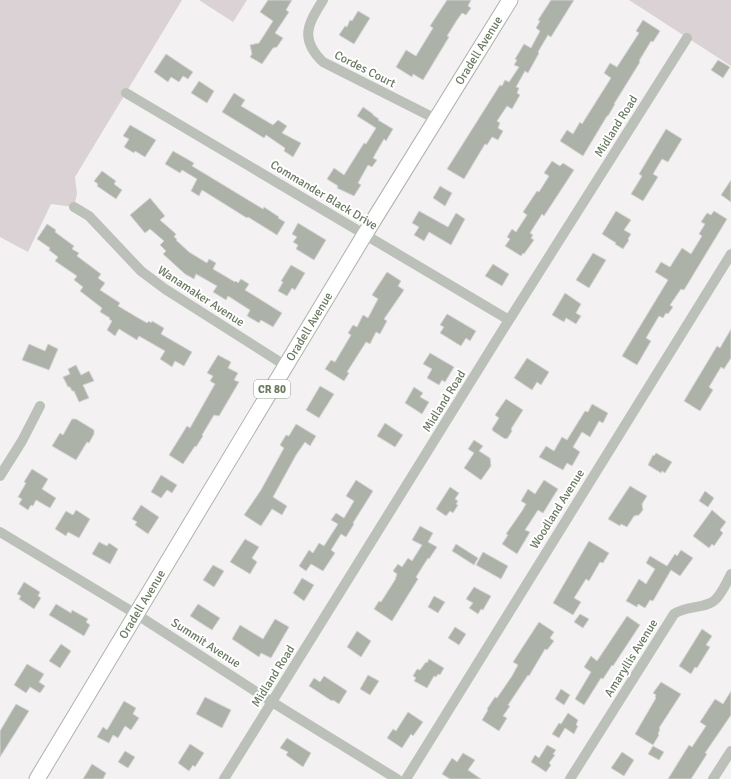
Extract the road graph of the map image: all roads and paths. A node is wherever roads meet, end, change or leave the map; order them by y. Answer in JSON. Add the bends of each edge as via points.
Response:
{"nodes":[{"id":1,"x":323,"y":0,"type":"edge"},
{"id":2,"x":510,"y":0,"type":"edge"},
{"id":3,"x":687,"y":38,"type":"dead end"},
{"id":4,"x":126,"y":93,"type":"dead end"},
{"id":5,"x":436,"y":119,"type":"junction"},
{"id":6,"x":74,"y":207,"type":"dead end"},
{"id":7,"x":365,"y":234,"type":"junction"},
{"id":8,"x":731,"y":254,"type":"edge"},
{"id":9,"x":509,"y":320,"type":"junction"},
{"id":10,"x":286,"y":366,"type":"junction"},
{"id":11,"x":40,"y":406,"type":"dead end"},
{"id":12,"x":0,"y":476,"type":"edge"},
{"id":13,"x":0,"y":532,"type":"edge"},
{"id":14,"x":731,"y":574,"type":"edge"},
{"id":15,"x":136,"y":614,"type":"junction"},
{"id":16,"x":272,"y":702,"type":"junction"},
{"id":17,"x":731,"y":751,"type":"edge"},
{"id":18,"x":37,"y":779,"type":"edge"},
{"id":19,"x":224,"y":779,"type":"edge"},
{"id":20,"x":397,"y":779,"type":"edge"},
{"id":21,"x":406,"y":779,"type":"edge"},
{"id":22,"x":570,"y":779,"type":"edge"},
{"id":23,"x":713,"y":779,"type":"edge"}],
"edges":[{"from":1,"to":5,"type":"street","name":"Cordes Court","via":[[308,30],[316,56],[323,62]]},
{"from":2,"to":5,"type":"main road","name":"Oradell Avenue","number":"CR 80"},
{"from":3,"to":9,"type":"street","name":"Midland Road"},
{"from":4,"to":7,"type":"street","name":"Commander Black Drive"},
{"from":5,"to":7,"type":"main road","name":"Oradell Avenue","number":"CR 80"},
{"from":6,"to":10,"type":"street","name":"Wanamaker Avenue","via":[[89,216],[164,290]]},
{"from":7,"to":9,"type":"street","name":"Commander Black Drive"},
{"from":7,"to":10,"type":"main road","name":"Oradell Avenue","number":"CR 80"},
{"from":8,"to":21,"type":"street","name":"Woodland Avenue"},
{"from":9,"to":16,"type":"street","name":"Midland Road"},
{"from":10,"to":15,"type":"main road","name":"Oradell Avenue","number":"CR 80"},
{"from":11,"to":12,"type":"street"},
{"from":13,"to":15,"type":"street","name":"Summit Avenue"},
{"from":14,"to":22,"type":"street","name":"Amaryllis Avenue","via":[[717,599],[674,614]]},
{"from":15,"to":16,"type":"street","name":"Summit Avenue"},
{"from":15,"to":18,"type":"main road","name":"Oradell Avenue","number":"CR 80"},
{"from":16,"to":19,"type":"street","name":"Midland Road"},
{"from":16,"to":20,"type":"street","name":"Summit Avenue"},
{"from":17,"to":23,"type":"street"}]}
